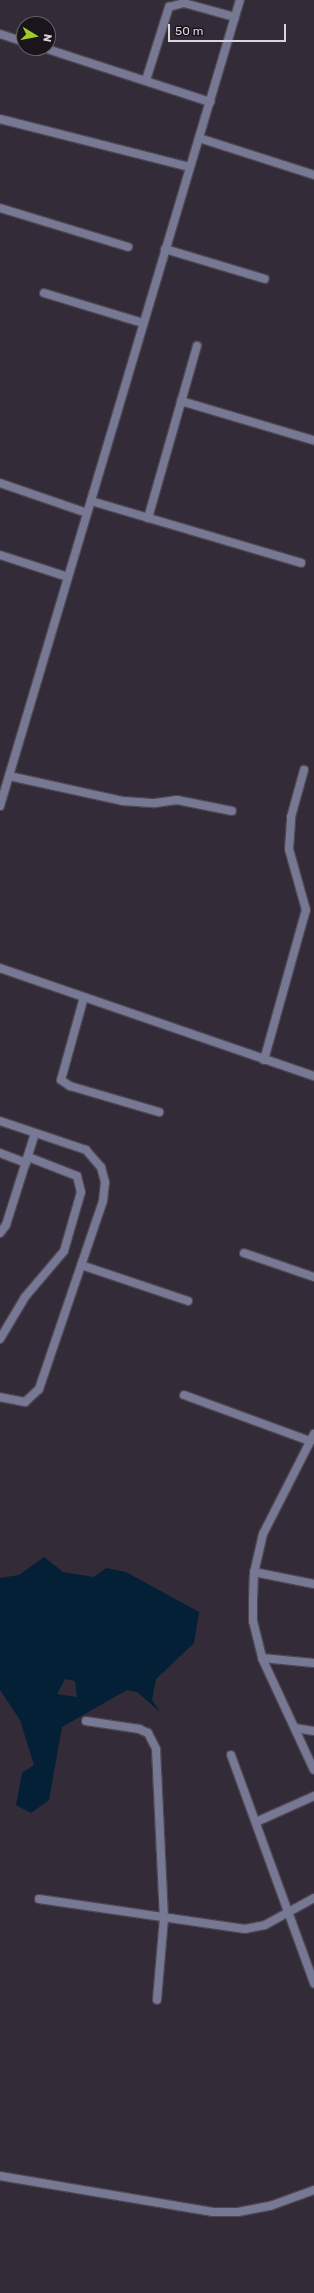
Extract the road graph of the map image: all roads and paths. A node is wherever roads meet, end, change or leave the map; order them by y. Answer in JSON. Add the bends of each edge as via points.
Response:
{"nodes":[{"id":1,"x":240,"y":0,"type":"edge"},
{"id":2,"x":235,"y":17,"type":"junction"},
{"id":3,"x":0,"y":34,"type":"edge"},
{"id":4,"x":16,"y":39,"type":"edge"},
{"id":5,"x":56,"y":52,"type":"edge"},
{"id":6,"x":146,"y":80,"type":"junction"},
{"id":7,"x":210,"y":102,"type":"junction"},
{"id":8,"x":0,"y":119,"type":"edge"},
{"id":9,"x":199,"y":138,"type":"junction"},
{"id":10,"x":190,"y":167,"type":"junction"},
{"id":11,"x":314,"y":175,"type":"edge"},
{"id":12,"x":0,"y":208,"type":"edge"},
{"id":13,"x":128,"y":247,"type":"dead end"},
{"id":14,"x":166,"y":250,"type":"junction"},
{"id":15,"x":265,"y":279,"type":"dead end"},
{"id":16,"x":44,"y":293,"type":"dead end"},
{"id":17,"x":143,"y":323,"type":"junction"},
{"id":18,"x":197,"y":346,"type":"dead end"},
{"id":19,"x":181,"y":401,"type":"junction"},
{"id":20,"x":313,"y":440,"type":"dead end"},
{"id":21,"x":0,"y":483,"type":"edge"},
{"id":22,"x":91,"y":501,"type":"junction"},
{"id":23,"x":87,"y":513,"type":"junction"},
{"id":24,"x":148,"y":518,"type":"junction"},
{"id":25,"x":0,"y":555,"type":"edge"},
{"id":26,"x":301,"y":564,"type":"dead end"},
{"id":27,"x":68,"y":577,"type":"junction"},
{"id":28,"x":304,"y":770,"type":"dead end"},
{"id":29,"x":9,"y":776,"type":"junction"},
{"id":30,"x":0,"y":806,"type":"edge"},
{"id":31,"x":232,"y":811,"type":"dead end"},
{"id":32,"x":0,"y":968,"type":"edge"},
{"id":33,"x":84,"y":997,"type":"junction"},
{"id":34,"x":264,"y":1060,"type":"junction"},
{"id":35,"x":314,"y":1076,"type":"edge"},
{"id":36,"x":159,"y":1112,"type":"dead end"},
{"id":37,"x":0,"y":1121,"type":"edge"},
{"id":38,"x":35,"y":1133,"type":"junction"},
{"id":39,"x":0,"y":1153,"type":"edge"},
{"id":40,"x":27,"y":1160,"type":"junction"},
{"id":41,"x":0,"y":1232,"type":"edge"},
{"id":42,"x":244,"y":1253,"type":"dead end"},
{"id":43,"x":81,"y":1265,"type":"junction"},
{"id":44,"x":314,"y":1277,"type":"edge"},
{"id":45,"x":188,"y":1301,"type":"dead end"},
{"id":46,"x":0,"y":1339,"type":"edge"},
{"id":47,"x":184,"y":1395,"type":"dead end"},
{"id":48,"x":0,"y":1397,"type":"edge"},
{"id":49,"x":314,"y":1434,"type":"edge"},
{"id":50,"x":310,"y":1442,"type":"junction"},
{"id":51,"x":254,"y":1572,"type":"junction"},
{"id":52,"x":314,"y":1584,"type":"edge"},
{"id":53,"x":262,"y":1658,"type":"junction"},
{"id":54,"x":314,"y":1663,"type":"edge"},
{"id":55,"x":86,"y":1721,"type":"dead end"},
{"id":56,"x":295,"y":1728,"type":"junction"},
{"id":57,"x":314,"y":1731,"type":"edge"},
{"id":58,"x":231,"y":1755,"type":"dead end"},
{"id":59,"x":314,"y":1770,"type":"edge"},
{"id":60,"x":314,"y":1796,"type":"edge"},
{"id":61,"x":256,"y":1822,"type":"junction"},
{"id":62,"x":314,"y":1898,"type":"edge"},
{"id":63,"x":39,"y":1899,"type":"dead end"},
{"id":64,"x":289,"y":1912,"type":"junction"},
{"id":65,"x":164,"y":1918,"type":"junction"},
{"id":66,"x":314,"y":1983,"type":"edge"},
{"id":67,"x":157,"y":2000,"type":"dead end"},
{"id":68,"x":0,"y":2176,"type":"edge"},
{"id":69,"x":314,"y":2190,"type":"edge"}],
"edges":[{"from":1,"to":2,"type":"street"},
{"from":2,"to":6,"type":"street","via":[[184,3],[169,7]]},
{"from":2,"to":7,"type":"street"},
{"from":3,"to":4,"type":"street"},
{"from":5,"to":6,"type":"street"},
{"from":6,"to":7,"type":"street"},
{"from":7,"to":9,"type":"street"},
{"from":8,"to":10,"type":"street"},
{"from":9,"to":10,"type":"street"},
{"from":9,"to":11,"type":"street"},
{"from":10,"to":14,"type":"street"},
{"from":12,"to":13,"type":"street"},
{"from":14,"to":15,"type":"street"},
{"from":14,"to":17,"type":"street"},
{"from":16,"to":17,"type":"street"},
{"from":17,"to":22,"type":"street"},
{"from":18,"to":19,"type":"street"},
{"from":19,"to":20,"type":"street"},
{"from":19,"to":24,"type":"street"},
{"from":21,"to":23,"type":"street"},
{"from":22,"to":23,"type":"street"},
{"from":22,"to":24,"type":"street"},
{"from":23,"to":27,"type":"street"},
{"from":24,"to":26,"type":"street"},
{"from":25,"to":27,"type":"street"},
{"from":27,"to":29,"type":"street"},
{"from":28,"to":34,"type":"street","via":[[291,817],[289,841],[306,910]]},
{"from":29,"to":30,"type":"street"},
{"from":29,"to":31,"type":"street","via":[[123,801],[155,803],[177,800]]},
{"from":32,"to":33,"type":"street"},
{"from":33,"to":34,"type":"street"},
{"from":33,"to":36,"type":"street","via":[[61,1080],[70,1086]]},
{"from":34,"to":35,"type":"street"},
{"from":37,"to":38,"type":"street"},
{"from":38,"to":40,"type":"street"},
{"from":38,"to":43,"type":"street","via":[[86,1150],[96,1158],[104,1174],[102,1201]]},
{"from":39,"to":40,"type":"street"},
{"from":40,"to":41,"type":"street","via":[[6,1225]]},
{"from":40,"to":46,"type":"street","via":[[77,1176],[81,1192],[64,1251],[25,1297]]},
{"from":42,"to":44,"type":"street"},
{"from":43,"to":45,"type":"street"},
{"from":43,"to":48,"type":"street","via":[[39,1389],[25,1402]]},
{"from":47,"to":50,"type":"street"},
{"from":49,"to":50,"type":"street"},
{"from":50,"to":51,"type":"street","via":[[263,1534]]},
{"from":51,"to":52,"type":"street"},
{"from":51,"to":53,"type":"street","via":[[253,1621]]},
{"from":53,"to":54,"type":"street"},
{"from":53,"to":56,"type":"street"},
{"from":55,"to":65,"type":"street","via":[[139,1729],[153,1739],[156,1749]]},
{"from":56,"to":57,"type":"street"},
{"from":56,"to":59,"type":"street"},
{"from":58,"to":61,"type":"street"},
{"from":60,"to":61,"type":"street"},
{"from":61,"to":64,"type":"street"},
{"from":62,"to":64,"type":"street"},
{"from":63,"to":65,"type":"street"},
{"from":64,"to":65,"type":"street","via":[[255,1929]]},
{"from":64,"to":66,"type":"street"},
{"from":65,"to":67,"type":"street"},
{"from":68,"to":69,"type":"street","via":[[213,2212],[238,2212],[270,2206]]}]}
